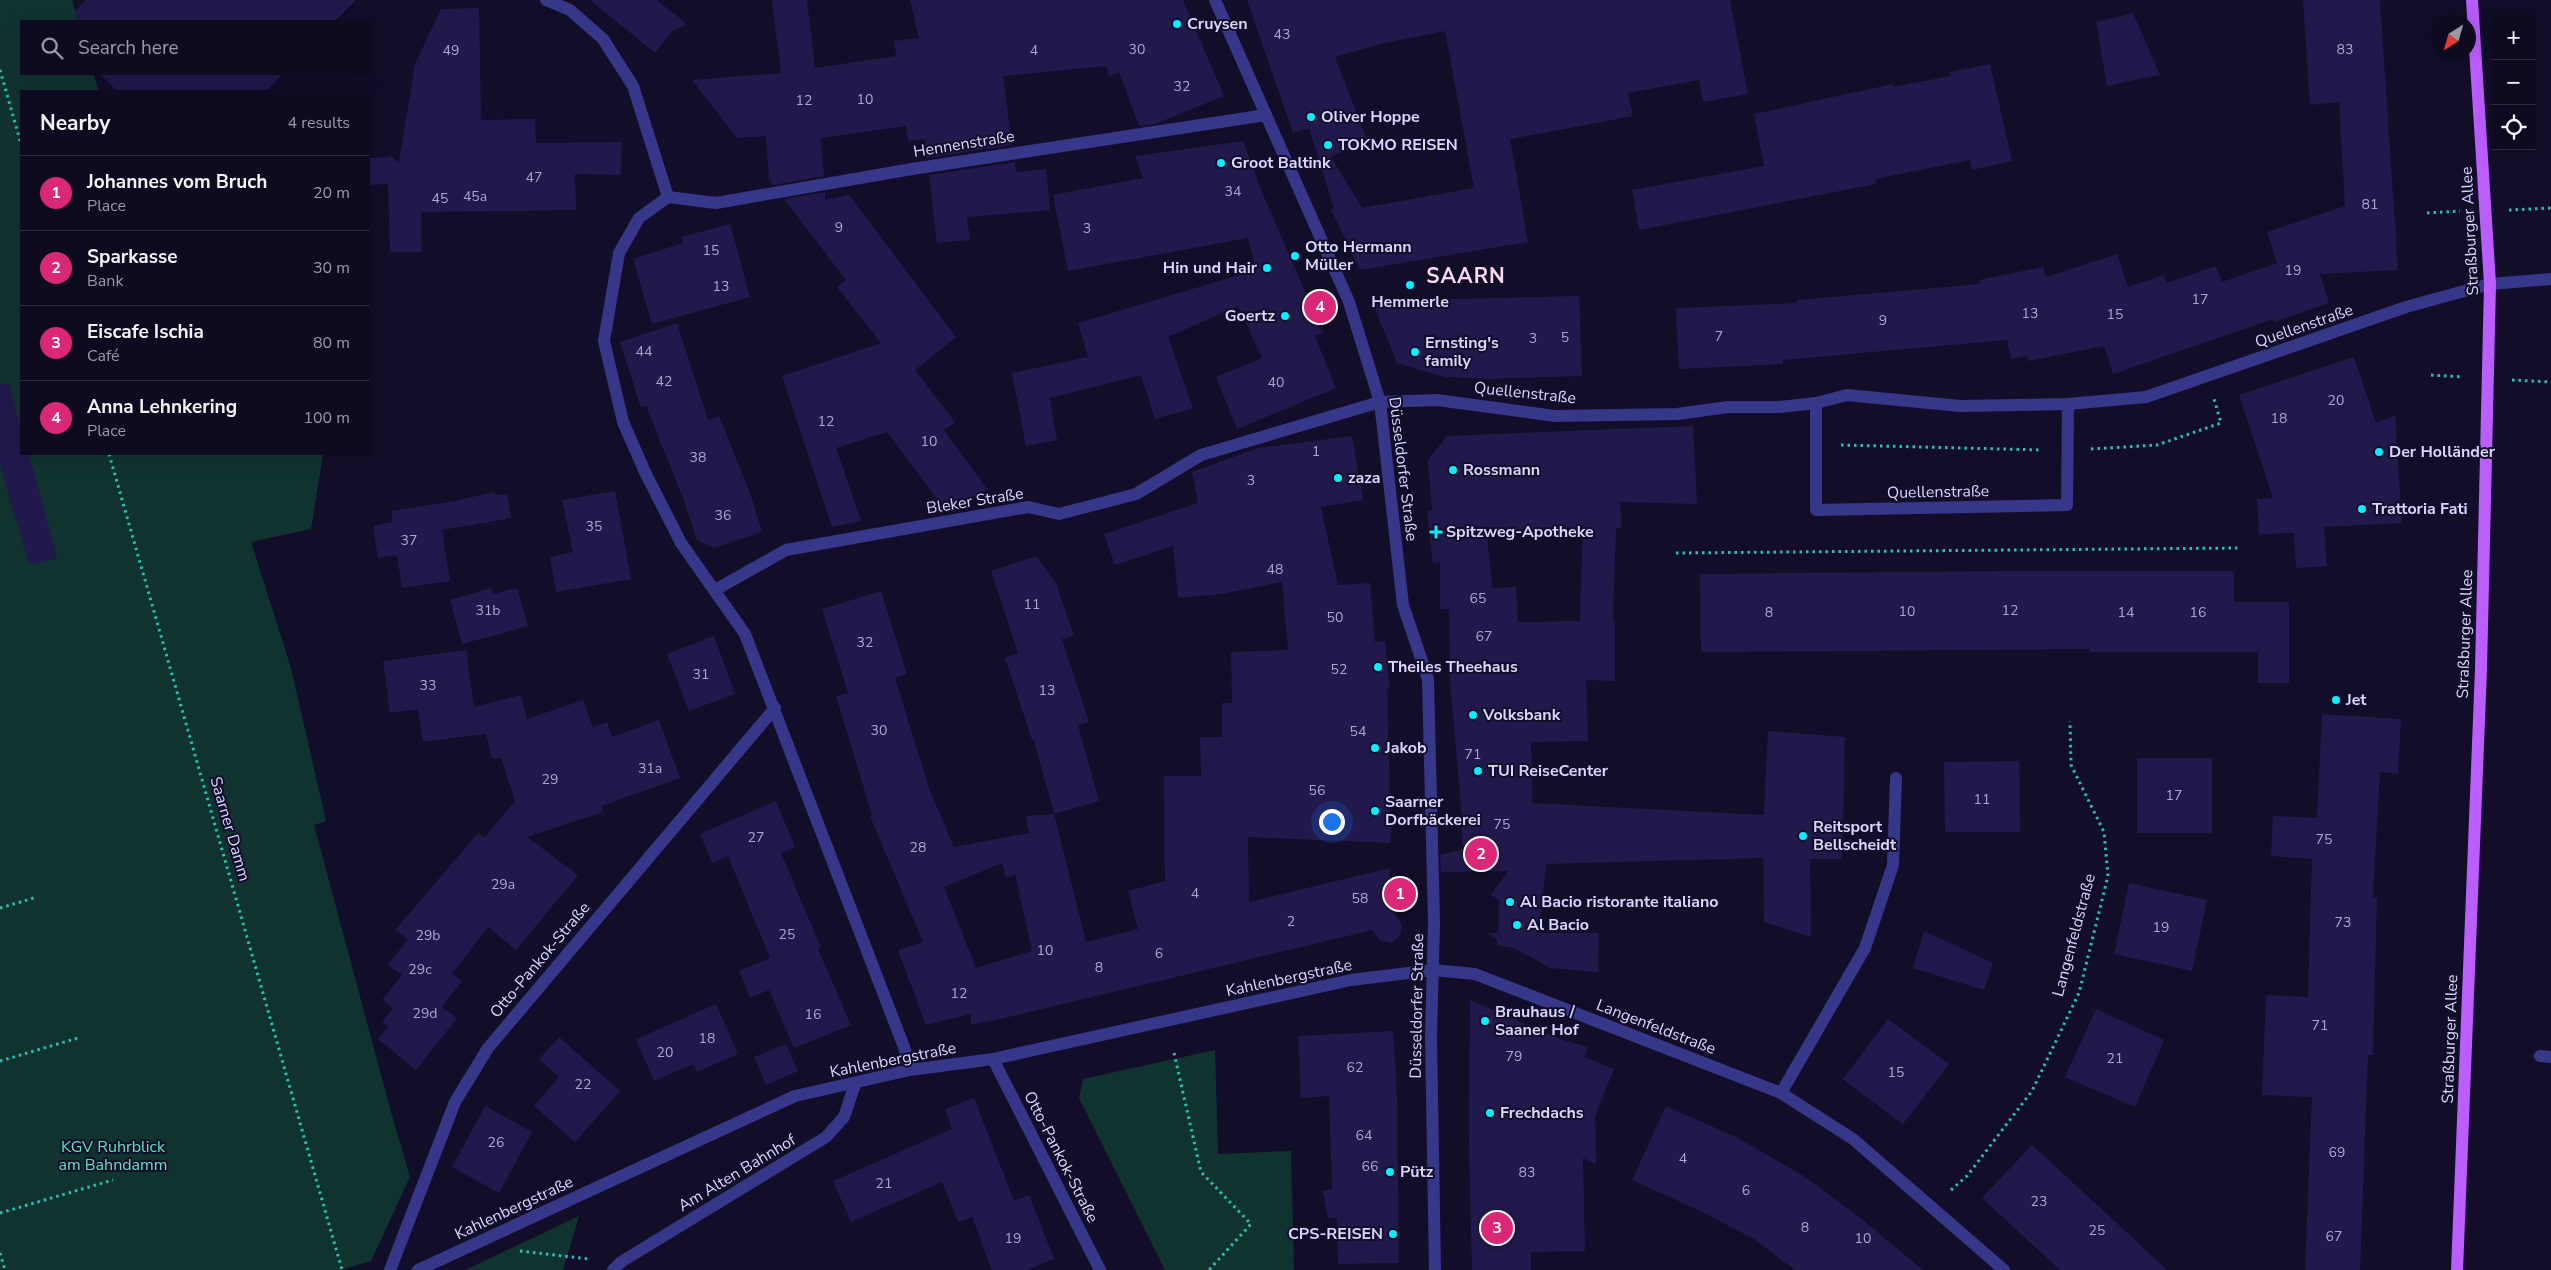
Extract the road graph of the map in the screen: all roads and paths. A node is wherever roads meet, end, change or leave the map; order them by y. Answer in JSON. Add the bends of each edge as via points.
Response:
{"nodes":[{"id":1,"x":546,"y":0,"type":"edge"},
{"id":2,"x":1215,"y":0,"type":"edge"},
{"id":3,"x":2472,"y":0,"type":"edge"},
{"id":4,"x":0,"y":70,"type":"edge"},
{"id":5,"x":1266,"y":115,"type":"junction"},
{"id":6,"x":20,"y":140,"type":"edge"},
{"id":7,"x":668,"y":197,"type":"junction"},
{"id":8,"x":2551,"y":208,"type":"edge"},
{"id":9,"x":2486,"y":210,"type":"junction"},
{"id":10,"x":2427,"y":213,"type":"dead end"},
{"id":11,"x":2551,"y":279,"type":"edge"},
{"id":12,"x":2490,"y":284,"type":"junction"},
{"id":13,"x":2431,"y":375,"type":"dead end"},
{"id":14,"x":2488,"y":379,"type":"junction"},
{"id":15,"x":2551,"y":382,"type":"edge"},
{"id":16,"x":1380,"y":402,"type":"junction"},
{"id":17,"x":1816,"y":403,"type":"junction"},
{"id":18,"x":2068,"y":404,"type":"junction"},
{"id":19,"x":2221,"y":423,"type":"dead end"},
{"id":20,"x":1817,"y":445,"type":"junction"},
{"id":21,"x":2067,"y":450,"type":"junction"},
{"id":22,"x":109,"y":455,"type":"edge"},
{"id":23,"x":2240,"y":548,"type":"dead end"},
{"id":24,"x":1676,"y":553,"type":"dead end"},
{"id":25,"x":715,"y":590,"type":"junction"},
{"id":26,"x":775,"y":708,"type":"junction"},
{"id":27,"x":2070,"y":721,"type":"dead end"},
{"id":28,"x":1896,"y":778,"type":"dead end"},
{"id":29,"x":37,"y":897,"type":"dead end"},
{"id":30,"x":0,"y":908,"type":"edge"},
{"id":31,"x":1433,"y":970,"type":"junction"},
{"id":32,"x":78,"y":1038,"type":"dead end"},
{"id":33,"x":1174,"y":1053,"type":"dead end"},
{"id":34,"x":993,"y":1059,"type":"junction"},
{"id":35,"x":0,"y":1061,"type":"edge"},
{"id":36,"x":910,"y":1070,"type":"junction"},
{"id":37,"x":855,"y":1084,"type":"junction"},
{"id":38,"x":1781,"y":1093,"type":"junction"},
{"id":39,"x":114,"y":1180,"type":"dead end"},
{"id":40,"x":1932,"y":1208,"type":"junction"},
{"id":41,"x":0,"y":1213,"type":"edge"},
{"id":42,"x":518,"y":1251,"type":"dead end"},
{"id":43,"x":0,"y":1253,"type":"edge"},
{"id":44,"x":617,"y":1266,"type":"edge"},
{"id":45,"x":5,"y":1270,"type":"edge"},
{"id":46,"x":342,"y":1270,"type":"edge"},
{"id":47,"x":390,"y":1270,"type":"edge"},
{"id":48,"x":418,"y":1270,"type":"edge"},
{"id":49,"x":1100,"y":1270,"type":"edge"},
{"id":50,"x":1209,"y":1270,"type":"edge"},
{"id":51,"x":1435,"y":1270,"type":"edge"},
{"id":52,"x":2004,"y":1270,"type":"edge"},
{"id":53,"x":2457,"y":1270,"type":"edge"}],
"edges":[{"from":1,"to":7,"type":"street","via":[[570,10],[602,39],[633,86]]},
{"from":2,"to":5,"type":"street","name":"Düsseldorfer Straße"},
{"from":3,"to":9,"type":"main road","name":"Straßburger Allee"},
{"from":4,"to":6,"type":"path"},
{"from":5,"to":7,"type":"street","name":"Hennenstraße","via":[[912,169],[716,203]]},
{"from":5,"to":16,"type":"street","name":"Düsseldorfer Straße","via":[[1349,302]]},
{"from":7,"to":25,"type":"street","via":[[639,218],[619,253],[604,341],[623,422],[644,472],[681,543]]},
{"from":8,"to":9,"type":"path"},
{"from":9,"to":10,"type":"path"},
{"from":9,"to":12,"type":"main road","name":"Straßburger Allee"},
{"from":11,"to":12,"type":"street","name":"Quellenstraße"},
{"from":12,"to":14,"type":"main road","name":"Straßburger Allee"},
{"from":12,"to":18,"type":"street","name":"Quellenstraße","via":[[2406,307],[2146,397]]},
{"from":13,"to":14,"type":"path"},
{"from":14,"to":15,"type":"path"},
{"from":14,"to":53,"type":"main road","name":"Straßburger Allee","via":[[2481,669]]},
{"from":16,"to":17,"type":"street","name":"Quellenstraße","via":[[1437,400],[1555,416],[1677,414],[1728,407]]},
{"from":16,"to":25,"type":"street","name":"Bleker Straße","via":[[1202,455],[1136,494],[1059,514],[1028,507],[786,550]]},
{"from":16,"to":31,"type":"street","name":"Düsseldorfer Straße","via":[[1403,605],[1428,679]]},
{"from":17,"to":18,"type":"street","name":"Quellenstraße","via":[[1847,395],[1960,406]]},
{"from":17,"to":20,"type":"street","name":"Quellenstraße"},
{"from":18,"to":21,"type":"street","name":"Quellenstraße"},
{"from":19,"to":21,"type":"path","via":[[2157,445]]},
{"from":20,"to":21,"type":"path"},
{"from":20,"to":21,"type":"street","name":"Quellenstraße","via":[[1816,510],[2067,505]]},
{"from":22,"to":46,"type":"path","name":"Saarner Damm"},
{"from":23,"to":24,"type":"path"},
{"from":25,"to":26,"type":"street","via":[[745,634]]},
{"from":26,"to":36,"type":"street","via":[[901,1038]]},
{"from":26,"to":47,"type":"street","name":"Otto-Pankok-Straße","via":[[488,1048],[456,1102]]},
{"from":27,"to":40,"type":"path","name":"Langenfeldstraße","via":[[2071,765],[2104,832],[2108,876],[2079,993],[2032,1091],[1967,1176]]},
{"from":28,"to":38,"type":"street","via":[[1893,865],[1864,948]]},
{"from":29,"to":30,"type":"path"},
{"from":31,"to":34,"type":"street","name":"Kahlenbergstraße","via":[[1351,980]]},
{"from":31,"to":38,"type":"street","name":"Langenfeldstraße","via":[[1475,974]]},
{"from":31,"to":51,"type":"street","name":"Düsseldorfer Straße","via":[[1430,1037]]},
{"from":32,"to":35,"type":"path"},
{"from":33,"to":50,"type":"path","via":[[1201,1172],[1251,1224]]},
{"from":34,"to":36,"type":"street","name":"Kahlenbergstraße"},
{"from":34,"to":49,"type":"street","name":"Otto-Pankok-Straße"},
{"from":36,"to":37,"type":"street","name":"Kahlenbergstraße"},
{"from":37,"to":44,"type":"street","name":"Am Alten Bahnhof","via":[[844,1117],[826,1137]]},
{"from":37,"to":48,"type":"street","name":"Kahlenbergstraße","via":[[795,1096]]},
{"from":38,"to":40,"type":"street","name":"Langenfeldstraße","via":[[1853,1138]]},
{"from":39,"to":41,"type":"path"},
{"from":40,"to":52,"type":"street","name":"Langenfeldstraße"},
{"from":42,"to":44,"type":"path"},
{"from":43,"to":45,"type":"path"}]}
